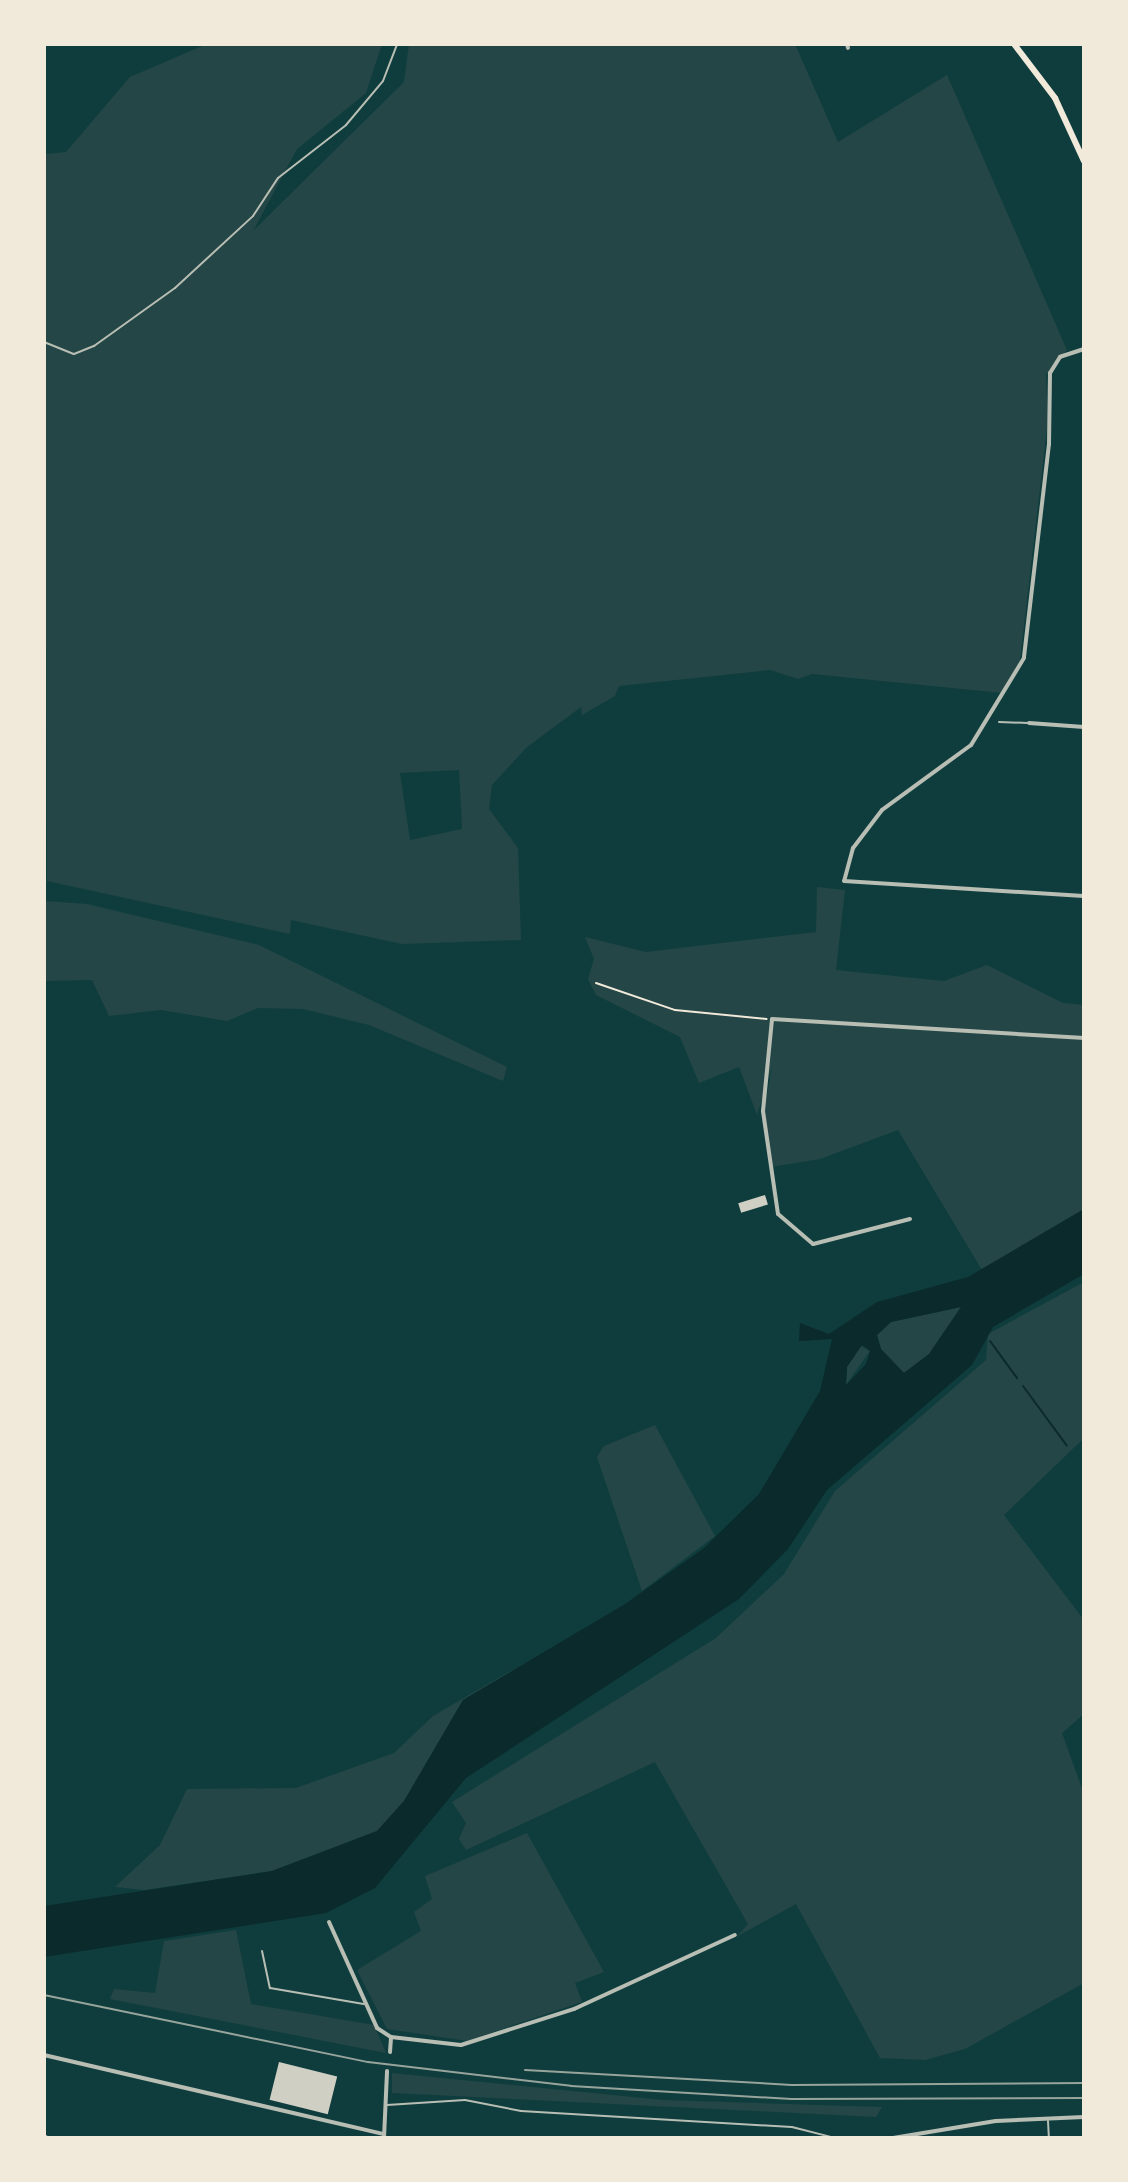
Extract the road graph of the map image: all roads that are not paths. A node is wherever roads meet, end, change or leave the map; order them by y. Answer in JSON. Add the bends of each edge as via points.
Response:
{"nodes":[{"id":1,"x":397,"y":44,"type":"edge"},
{"id":2,"x":1014,"y":44,"type":"edge"},
{"id":3,"x":1084,"y":161,"type":"edge"},
{"id":4,"x":44,"y":342,"type":"edge"},
{"id":5,"x":1084,"y":349,"type":"edge"},
{"id":6,"x":999,"y":722,"type":"dead end"},
{"id":7,"x":1029,"y":723,"type":"joint"},
{"id":8,"x":1084,"y":727,"type":"edge"},
{"id":9,"x":1084,"y":896,"type":"edge"},
{"id":10,"x":1084,"y":1038,"type":"edge"},
{"id":11,"x":910,"y":1219,"type":"dead end"},
{"id":12,"x":329,"y":1922,"type":"dead end"},
{"id":13,"x":735,"y":1935,"type":"dead end"},
{"id":14,"x":262,"y":1951,"type":"dead end"},
{"id":15,"x":365,"y":2004,"type":"junction"},
{"id":16,"x":391,"y":2037,"type":"junction"},
{"id":17,"x":390,"y":2052,"type":"dead end"},
{"id":18,"x":44,"y":2055,"type":"edge"},
{"id":19,"x":387,"y":2071,"type":"dead end"},
{"id":20,"x":386,"y":2105,"type":"junction"},
{"id":21,"x":1084,"y":2117,"type":"edge"},
{"id":22,"x":1048,"y":2120,"type":"junction"},
{"id":23,"x":384,"y":2136,"type":"edge"},
{"id":24,"x":835,"y":2138,"type":"edge"},
{"id":25,"x":893,"y":2138,"type":"edge"},
{"id":26,"x":1049,"y":2138,"type":"edge"}],
"edges":[{"from":1,"to":4,"type":"lane","via":[[383,81],[346,125],[278,178],[253,216],[175,288],[84,350],[74,354]]},
{"from":2,"to":3,"type":"main road","via":[[1055,98]]},
{"from":5,"to":9,"type":"street","via":[[1060,357],[1050,373],[1049,444],[1024,658],[971,745],[882,810],[853,848],[844,881]]},
{"from":6,"to":7,"type":"lane"},
{"from":7,"to":8,"type":"street"},
{"from":10,"to":11,"type":"street","via":[[772,1019],[763,1111],[778,1214],[813,1244]]},
{"from":12,"to":15,"type":"street"},
{"from":13,"to":16,"type":"street","via":[[574,2009],[475,2044]]},
{"from":14,"to":15,"type":"lane","via":[[270,1988]]},
{"from":15,"to":16,"type":"street"},
{"from":16,"to":17,"type":"street"},
{"from":18,"to":23,"type":"street"},
{"from":19,"to":20,"type":"street"},
{"from":20,"to":23,"type":"street"},
{"from":20,"to":24,"type":"lane","via":[[465,2100],[521,2111],[792,2127]]},
{"from":21,"to":22,"type":"street"},
{"from":22,"to":25,"type":"street"},
{"from":22,"to":26,"type":"lane"}]}
